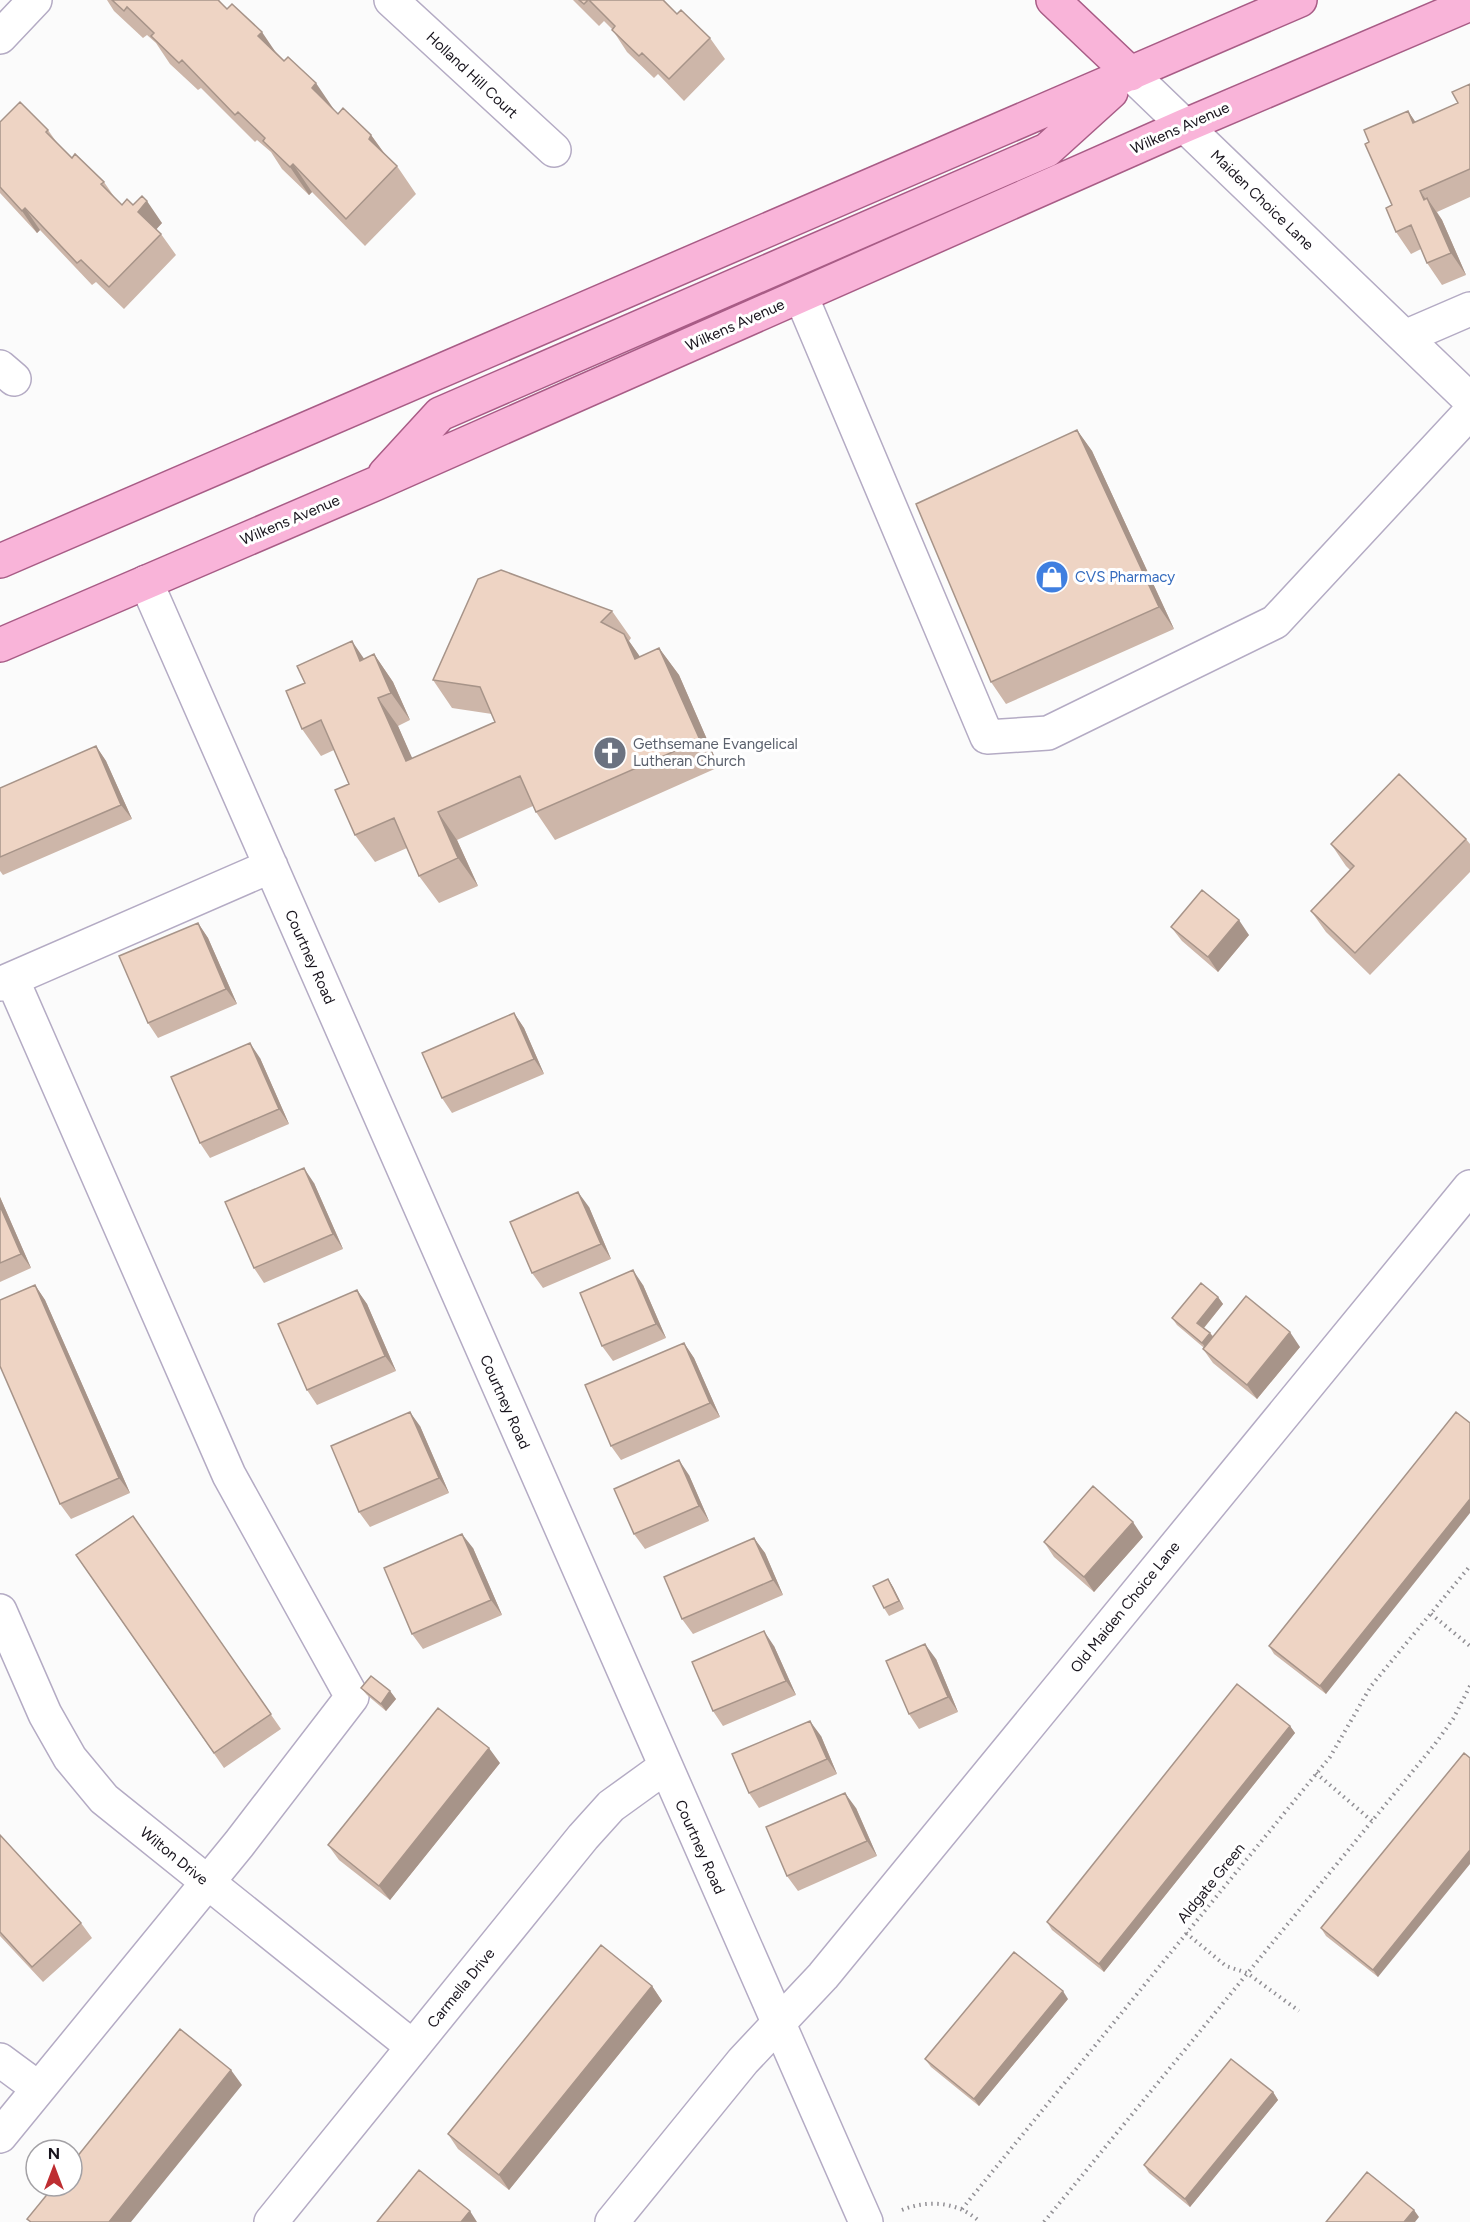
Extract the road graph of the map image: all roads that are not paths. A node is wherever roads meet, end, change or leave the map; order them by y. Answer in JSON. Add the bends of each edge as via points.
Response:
{"nodes":[{"id":1,"x":35,"y":0,"type":"edge"},
{"id":2,"x":391,"y":0,"type":"edge"},
{"id":3,"x":1053,"y":0,"type":"edge"},
{"id":4,"x":1300,"y":0,"type":"edge"},
{"id":5,"x":1470,"y":4,"type":"edge"},
{"id":6,"x":0,"y":37,"type":"edge"},
{"id":7,"x":1131,"y":74,"type":"junction"},
{"id":8,"x":1184,"y":126,"type":"junction"},
{"id":9,"x":554,"y":150,"type":"dead end"},
{"id":10,"x":801,"y":296,"type":"junction"},
{"id":11,"x":1470,"y":309,"type":"edge"},
{"id":12,"x":1405,"y":337,"type":"junction"},
{"id":13,"x":1470,"y":400,"type":"edge"},
{"id":14,"x":1470,"y":412,"type":"edge"},
{"id":15,"x":377,"y":483,"type":"junction"},
{"id":16,"x":0,"y":561,"type":"edge"},
{"id":17,"x":146,"y":582,"type":"junction"},
{"id":18,"x":0,"y":645,"type":"edge"},
{"id":19,"x":271,"y":867,"type":"junction"},
{"id":20,"x":6,"y":981,"type":"edge"},
{"id":21,"x":1470,"y":1187,"type":"edge"},
{"id":22,"x":0,"y":1611,"type":"edge"},
{"id":23,"x":665,"y":1767,"type":"junction"},
{"id":24,"x":207,"y":1884,"type":"junction"},
{"id":25,"x":778,"y":2025,"type":"junction"},
{"id":26,"x":414,"y":2047,"type":"junction"},
{"id":27,"x":0,"y":2060,"type":"edge"},
{"id":28,"x":38,"y":2088,"type":"junction"},
{"id":29,"x":0,"y":2136,"type":"edge"},
{"id":30,"x":879,"y":2218,"type":"edge"},
{"id":31,"x":271,"y":2222,"type":"edge"},
{"id":32,"x":612,"y":2222,"type":"edge"}],
"edges":[{"from":1,"to":6,"type":"street"},
{"from":2,"to":9,"type":"street","name":"Holland Hill Court"},
{"from":3,"to":7,"type":"main road","name":"Maiden Choice Lane"},
{"from":4,"to":7,"type":"main road"},
{"from":5,"to":8,"type":"main road","name":"Wilkens Avenue"},
{"from":7,"to":8,"type":"street","name":"Maiden Choice Lane"},
{"from":7,"to":15,"type":"main road","via":[[1047,150],[440,414]]},
{"from":7,"to":16,"type":"main road"},
{"from":8,"to":10,"type":"main road","name":"Wilkens Avenue"},
{"from":8,"to":12,"type":"street","name":"Maiden Choice Lane"},
{"from":10,"to":14,"type":"street","via":[[987,737],[1048,734],[1275,622]]},
{"from":10,"to":15,"type":"main road","name":"Wilkens Avenue"},
{"from":11,"to":12,"type":"street"},
{"from":12,"to":13,"type":"street","name":"Maiden Choice Lane"},
{"from":15,"to":17,"type":"main road","name":"Wilkens Avenue"},
{"from":17,"to":18,"type":"main road","name":"Wilkens Avenue"},
{"from":17,"to":19,"type":"street","name":"Courtney Road"},
{"from":19,"to":20,"type":"street"},
{"from":19,"to":23,"type":"street","name":"Courtney Road"},
{"from":20,"to":24,"type":"street","via":[[229,1475],[352,1697]]},
{"from":21,"to":25,"type":"street","name":"Old Maiden Choice Lane","via":[[824,1976]]},
{"from":22,"to":24,"type":"street","name":"Wilton Drive","via":[[45,1714],[70,1758],[104,1799]]},
{"from":23,"to":25,"type":"street","name":"Courtney Road"},
{"from":23,"to":26,"type":"street","name":"Carmella Drive","via":[[611,1806],[597,1821]]},
{"from":24,"to":26,"type":"street","name":"Wilton Drive"},
{"from":24,"to":28,"type":"street"},
{"from":25,"to":30,"type":"street","name":"Courtney Road"},
{"from":25,"to":32,"type":"street","name":"Old Maiden Choice Lane","via":[[743,2061]]},
{"from":26,"to":31,"type":"street","name":"Carmella Drive"},
{"from":27,"to":28,"type":"street"},
{"from":28,"to":29,"type":"street"}]}
